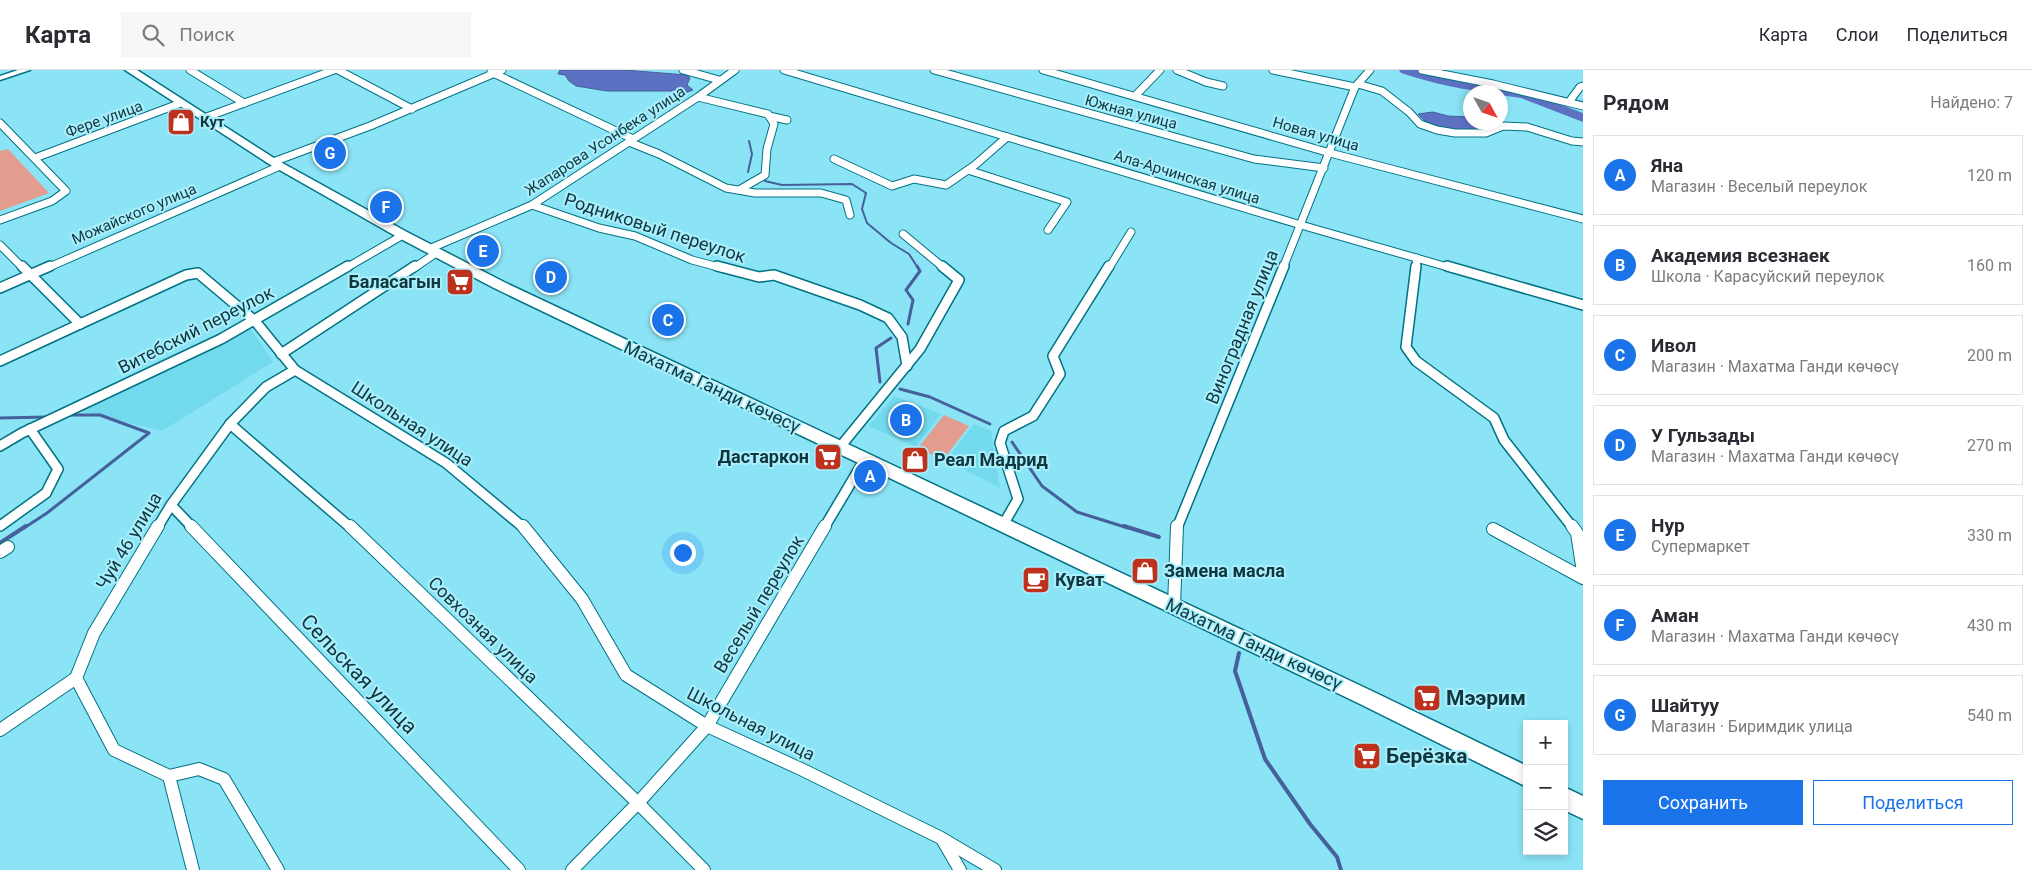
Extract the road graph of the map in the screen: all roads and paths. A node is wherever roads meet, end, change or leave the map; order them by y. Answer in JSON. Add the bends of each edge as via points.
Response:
{"nodes":[{"id":1,"x":26,"y":70,"type":"edge"},
{"id":2,"x":130,"y":70,"type":"edge"},
{"id":3,"x":190,"y":70,"type":"edge"},
{"id":4,"x":334,"y":70,"type":"edge"},
{"id":5,"x":338,"y":70,"type":"edge"},
{"id":6,"x":487,"y":70,"type":"edge"},
{"id":7,"x":502,"y":70,"type":"edge"},
{"id":8,"x":683,"y":70,"type":"edge"},
{"id":9,"x":735,"y":70,"type":"edge"},
{"id":10,"x":784,"y":70,"type":"edge"},
{"id":11,"x":934,"y":70,"type":"edge"},
{"id":12,"x":1043,"y":70,"type":"edge"},
{"id":13,"x":1157,"y":70,"type":"edge"},
{"id":14,"x":1177,"y":70,"type":"edge"},
{"id":15,"x":1273,"y":70,"type":"edge"},
{"id":16,"x":1370,"y":70,"type":"edge"},
{"id":17,"x":1422,"y":70,"type":"edge"},
{"id":18,"x":1442,"y":73,"type":"edge"},
{"id":19,"x":494,"y":74,"type":"junction"},
{"id":20,"x":0,"y":78,"type":"edge"},
{"id":21,"x":719,"y":80,"type":"junction"},
{"id":22,"x":1223,"y":86,"type":"dead end"},
{"id":23,"x":1356,"y":86,"type":"junction"},
{"id":24,"x":1583,"y":86,"type":"edge"},
{"id":25,"x":1136,"y":95,"type":"junction"},
{"id":26,"x":698,"y":97,"type":"junction"},
{"id":27,"x":1569,"y":102,"type":"junction"},
{"id":28,"x":181,"y":103,"type":"junction"},
{"id":29,"x":244,"y":103,"type":"junction"},
{"id":30,"x":1583,"y":106,"type":"edge"},
{"id":31,"x":412,"y":109,"type":"junction"},
{"id":32,"x":769,"y":116,"type":"junction"},
{"id":33,"x":204,"y":118,"type":"junction"},
{"id":34,"x":787,"y":120,"type":"dead end"},
{"id":35,"x":0,"y":123,"type":"edge"},
{"id":36,"x":1007,"y":137,"type":"junction"},
{"id":37,"x":631,"y":141,"type":"junction"},
{"id":38,"x":1583,"y":142,"type":"edge"},
{"id":39,"x":1330,"y":153,"type":"junction"},
{"id":40,"x":35,"y":158,"type":"junction"},
{"id":41,"x":834,"y":159,"type":"dead end"},
{"id":42,"x":276,"y":164,"type":"junction"},
{"id":43,"x":1324,"y":168,"type":"junction"},
{"id":44,"x":968,"y":170,"type":"junction"},
{"id":45,"x":739,"y":190,"type":"junction"},
{"id":46,"x":532,"y":205,"type":"junction"},
{"id":47,"x":850,"y":215,"type":"dead end"},
{"id":48,"x":1583,"y":219,"type":"edge"},
{"id":49,"x":0,"y":220,"type":"edge"},
{"id":50,"x":1302,"y":226,"type":"junction"},
{"id":51,"x":1048,"y":230,"type":"dead end"},
{"id":52,"x":1131,"y":232,"type":"dead end"},
{"id":53,"x":903,"y":234,"type":"dead end"},
{"id":54,"x":403,"y":236,"type":"junction"},
{"id":55,"x":0,"y":245,"type":"edge"},
{"id":56,"x":432,"y":251,"type":"junction"},
{"id":57,"x":1417,"y":258,"type":"junction"},
{"id":58,"x":29,"y":275,"type":"junction"},
{"id":59,"x":0,"y":288,"type":"edge"},
{"id":60,"x":1583,"y":305,"type":"edge"},
{"id":61,"x":255,"y":321,"type":"junction"},
{"id":62,"x":80,"y":324,"type":"junction"},
{"id":63,"x":281,"y":354,"type":"junction"},
{"id":64,"x":0,"y":361,"type":"edge"},
{"id":65,"x":907,"y":366,"type":"junction"},
{"id":66,"x":294,"y":370,"type":"junction"},
{"id":67,"x":230,"y":424,"type":"junction"},
{"id":68,"x":30,"y":430,"type":"junction"},
{"id":69,"x":0,"y":446,"type":"edge"},
{"id":70,"x":840,"y":447,"type":"junction"},
{"id":71,"x":865,"y":459,"type":"junction"},
{"id":72,"x":171,"y":505,"type":"junction"},
{"id":73,"x":1003,"y":524,"type":"junction"},
{"id":74,"x":0,"y":526,"type":"edge"},
{"id":75,"x":1493,"y":529,"type":"dead end"},
{"id":76,"x":1580,"y":535,"type":"edge"},
{"id":77,"x":1583,"y":572,"type":"edge"},
{"id":78,"x":1583,"y":578,"type":"edge"},
{"id":79,"x":1174,"y":606,"type":"junction"},
{"id":80,"x":76,"y":678,"type":"junction"},
{"id":81,"x":707,"y":726,"type":"junction"},
{"id":82,"x":0,"y":730,"type":"edge"},
{"id":83,"x":1523,"y":775,"type":"edge"},
{"id":84,"x":169,"y":776,"type":"junction"},
{"id":85,"x":1568,"y":800,"type":"edge"},
{"id":86,"x":638,"y":803,"type":"junction"},
{"id":87,"x":1583,"y":808,"type":"edge"},
{"id":88,"x":941,"y":838,"type":"junction"},
{"id":89,"x":193,"y":870,"type":"edge"},
{"id":90,"x":278,"y":870,"type":"edge"},
{"id":91,"x":519,"y":870,"type":"edge"},
{"id":92,"x":572,"y":870,"type":"edge"},
{"id":93,"x":704,"y":870,"type":"edge"},
{"id":94,"x":960,"y":870,"type":"edge"},
{"id":95,"x":995,"y":870,"type":"edge"}],
"edges":[{"from":1,"to":20,"type":"street"},
{"from":2,"to":28,"type":"main road","name":"Махатма Ганди көчөсү"},
{"from":3,"to":29,"type":"street"},
{"from":4,"to":29,"type":"street"},
{"from":5,"to":31,"type":"street"},
{"from":6,"to":19,"type":"street"},
{"from":7,"to":19,"type":"street","name":"Можайского улица"},
{"from":8,"to":21,"type":"street"},
{"from":9,"to":21,"type":"street","name":"Жапарова Усонбека улица"},
{"from":10,"to":36,"type":"street","name":"Ала-Арчинская улица"},
{"from":11,"to":43,"type":"street","name":"Южная улица","via":[[1254,159]]},
{"from":12,"to":25,"type":"street","name":"Новая улица"},
{"from":13,"to":25,"type":"street"},
{"from":14,"to":22,"type":"street"},
{"from":15,"to":23,"type":"street"},
{"from":16,"to":23,"type":"street","name":"Виноградная улица"},
{"from":17,"to":18,"type":"street"},
{"from":18,"to":27,"type":"street"},
{"from":19,"to":31,"type":"street","name":"Можайского улица"},
{"from":19,"to":37,"type":"street"},
{"from":21,"to":26,"type":"street","name":"Жапарова Усонбека улица"},
{"from":23,"to":38,"type":"street","via":[[1382,91],[1420,124],[1437,130],[1456,133],[1486,132],[1503,126],[1527,127]]},
{"from":23,"to":39,"type":"street","name":"Виноградная улица"},
{"from":24,"to":27,"type":"street"},
{"from":25,"to":39,"type":"street","name":"Новая улица"},
{"from":26,"to":32,"type":"street"},
{"from":26,"to":37,"type":"street","name":"Жапарова Усонбека улица"},
{"from":27,"to":30,"type":"street"},
{"from":28,"to":33,"type":"main road","name":"Махатма Ганди көчөсү"},
{"from":28,"to":40,"type":"street","name":"Фере улица"},
{"from":29,"to":33,"type":"street"},
{"from":31,"to":42,"type":"street","name":"Можайского улица"},
{"from":32,"to":34,"type":"street"},
{"from":32,"to":45,"type":"street","via":[[774,124],[765,155],[765,175]]},
{"from":33,"to":42,"type":"main road","name":"Махатма Ганди көчөсү"},
{"from":35,"to":40,"type":"street"},
{"from":36,"to":44,"type":"street"},
{"from":36,"to":50,"type":"street","name":"Ала-Арчинская улица"},
{"from":37,"to":45,"type":"street","via":[[726,188]]},
{"from":37,"to":46,"type":"street","name":"Жапарова Усонбека улица"},
{"from":39,"to":43,"type":"street","name":"Виноградная улица"},
{"from":39,"to":48,"type":"street","name":"Новая улица"},
{"from":40,"to":49,"type":"street","via":[[66,191],[52,201]]},
{"from":41,"to":44,"type":"street","via":[[892,186],[914,178],[946,185]]},
{"from":42,"to":54,"type":"main road","name":"Махатма Ганди көчөсү"},
{"from":42,"to":58,"type":"street","name":"Можайского улица"},
{"from":43,"to":50,"type":"street","name":"Виноградная улица"},
{"from":44,"to":51,"type":"street","via":[[1067,202]]},
{"from":45,"to":47,"type":"street","via":[[821,193],[846,200]]},
{"from":46,"to":56,"type":"street","name":"Жапарова Усонбека улица"},
{"from":46,"to":65,"type":"street","name":"Родниковый переулок","via":[[599,228],[635,236],[692,260],[759,278],[774,275],[860,305],[888,318],[902,337]]},
{"from":50,"to":57,"type":"street","name":"Ала-Арчинская улица"},
{"from":50,"to":79,"type":"street","name":"Виноградная улица","via":[[1177,525]]},
{"from":52,"to":73,"type":"street","via":[[1053,356],[1060,374],[1039,408],[1033,416],[1004,431],[1000,443],[1018,498]]},
{"from":53,"to":65,"type":"street","via":[[959,280]]},
{"from":54,"to":56,"type":"main road","name":"Махатма Ганди көчөсү"},
{"from":54,"to":61,"type":"street","name":"Витебский переулок"},
{"from":55,"to":58,"type":"street"},
{"from":56,"to":63,"type":"street","name":"Жапарова Усонбека улица"},
{"from":56,"to":70,"type":"main road","name":"Махатма Ганди көчөсү"},
{"from":57,"to":60,"type":"street","name":"Ала-Арчинская улица"},
{"from":57,"to":76,"type":"street","via":[[1406,347],[1416,361],[1442,382],[1494,418],[1504,440]]},
{"from":58,"to":59,"type":"street","name":"Можайского улица"},
{"from":58,"to":62,"type":"street"},
{"from":61,"to":62,"type":"street","name":"Школьная улица","via":[[201,275],[192,272]]},
{"from":61,"to":63,"type":"street","name":"Школьная улица"},
{"from":61,"to":68,"type":"street","name":"Витебский переулок"},
{"from":62,"to":64,"type":"street"},
{"from":63,"to":66,"type":"street","name":"Школьная улица"},
{"from":65,"to":70,"type":"street"},
{"from":66,"to":67,"type":"street","name":"Чуй 46 улица","via":[[266,387]]},
{"from":66,"to":81,"type":"street","name":"Школьная улица","via":[[446,462],[526,529],[582,600],[626,675]]},
{"from":67,"to":72,"type":"street","name":"Чуй 46 улица"},
{"from":67,"to":86,"type":"street","name":"Совхозная улица","via":[[344,521]]},
{"from":68,"to":69,"type":"street","name":"Витебский переулок"},
{"from":68,"to":74,"type":"street","via":[[58,469],[46,493]]},
{"from":70,"to":71,"type":"main road","name":"Махатма Ганди көчөсү"},
{"from":71,"to":73,"type":"main road","name":"Махатма Ганди көчөсү"},
{"from":71,"to":81,"type":"street","name":"Веселый переулок"},
{"from":72,"to":80,"type":"street","name":"Чуй 46 улица","via":[[94,633]]},
{"from":72,"to":91,"type":"street","name":"Сельская улица"},
{"from":73,"to":79,"type":"main road","name":"Махатма Ганди көчөсү"},
{"from":75,"to":78,"type":"street"},
{"from":76,"to":77,"type":"street"},
{"from":79,"to":83,"type":"main road","name":"Махатма Ганди көчөсү"},
{"from":80,"to":82,"type":"street"},
{"from":80,"to":84,"type":"street","via":[[114,750]]},
{"from":81,"to":86,"type":"street","name":"Веселый переулок"},
{"from":81,"to":88,"type":"street","name":"Школьная улица"},
{"from":84,"to":89,"type":"street"},
{"from":84,"to":90,"type":"street","via":[[199,769],[224,779]]},
{"from":85,"to":87,"type":"main road"},
{"from":86,"to":92,"type":"street","name":"Веселый переулок"},
{"from":86,"to":93,"type":"street","name":"Совхозная улица"},
{"from":88,"to":94,"type":"street"},
{"from":88,"to":95,"type":"street","name":"Школьная улица"}]}
